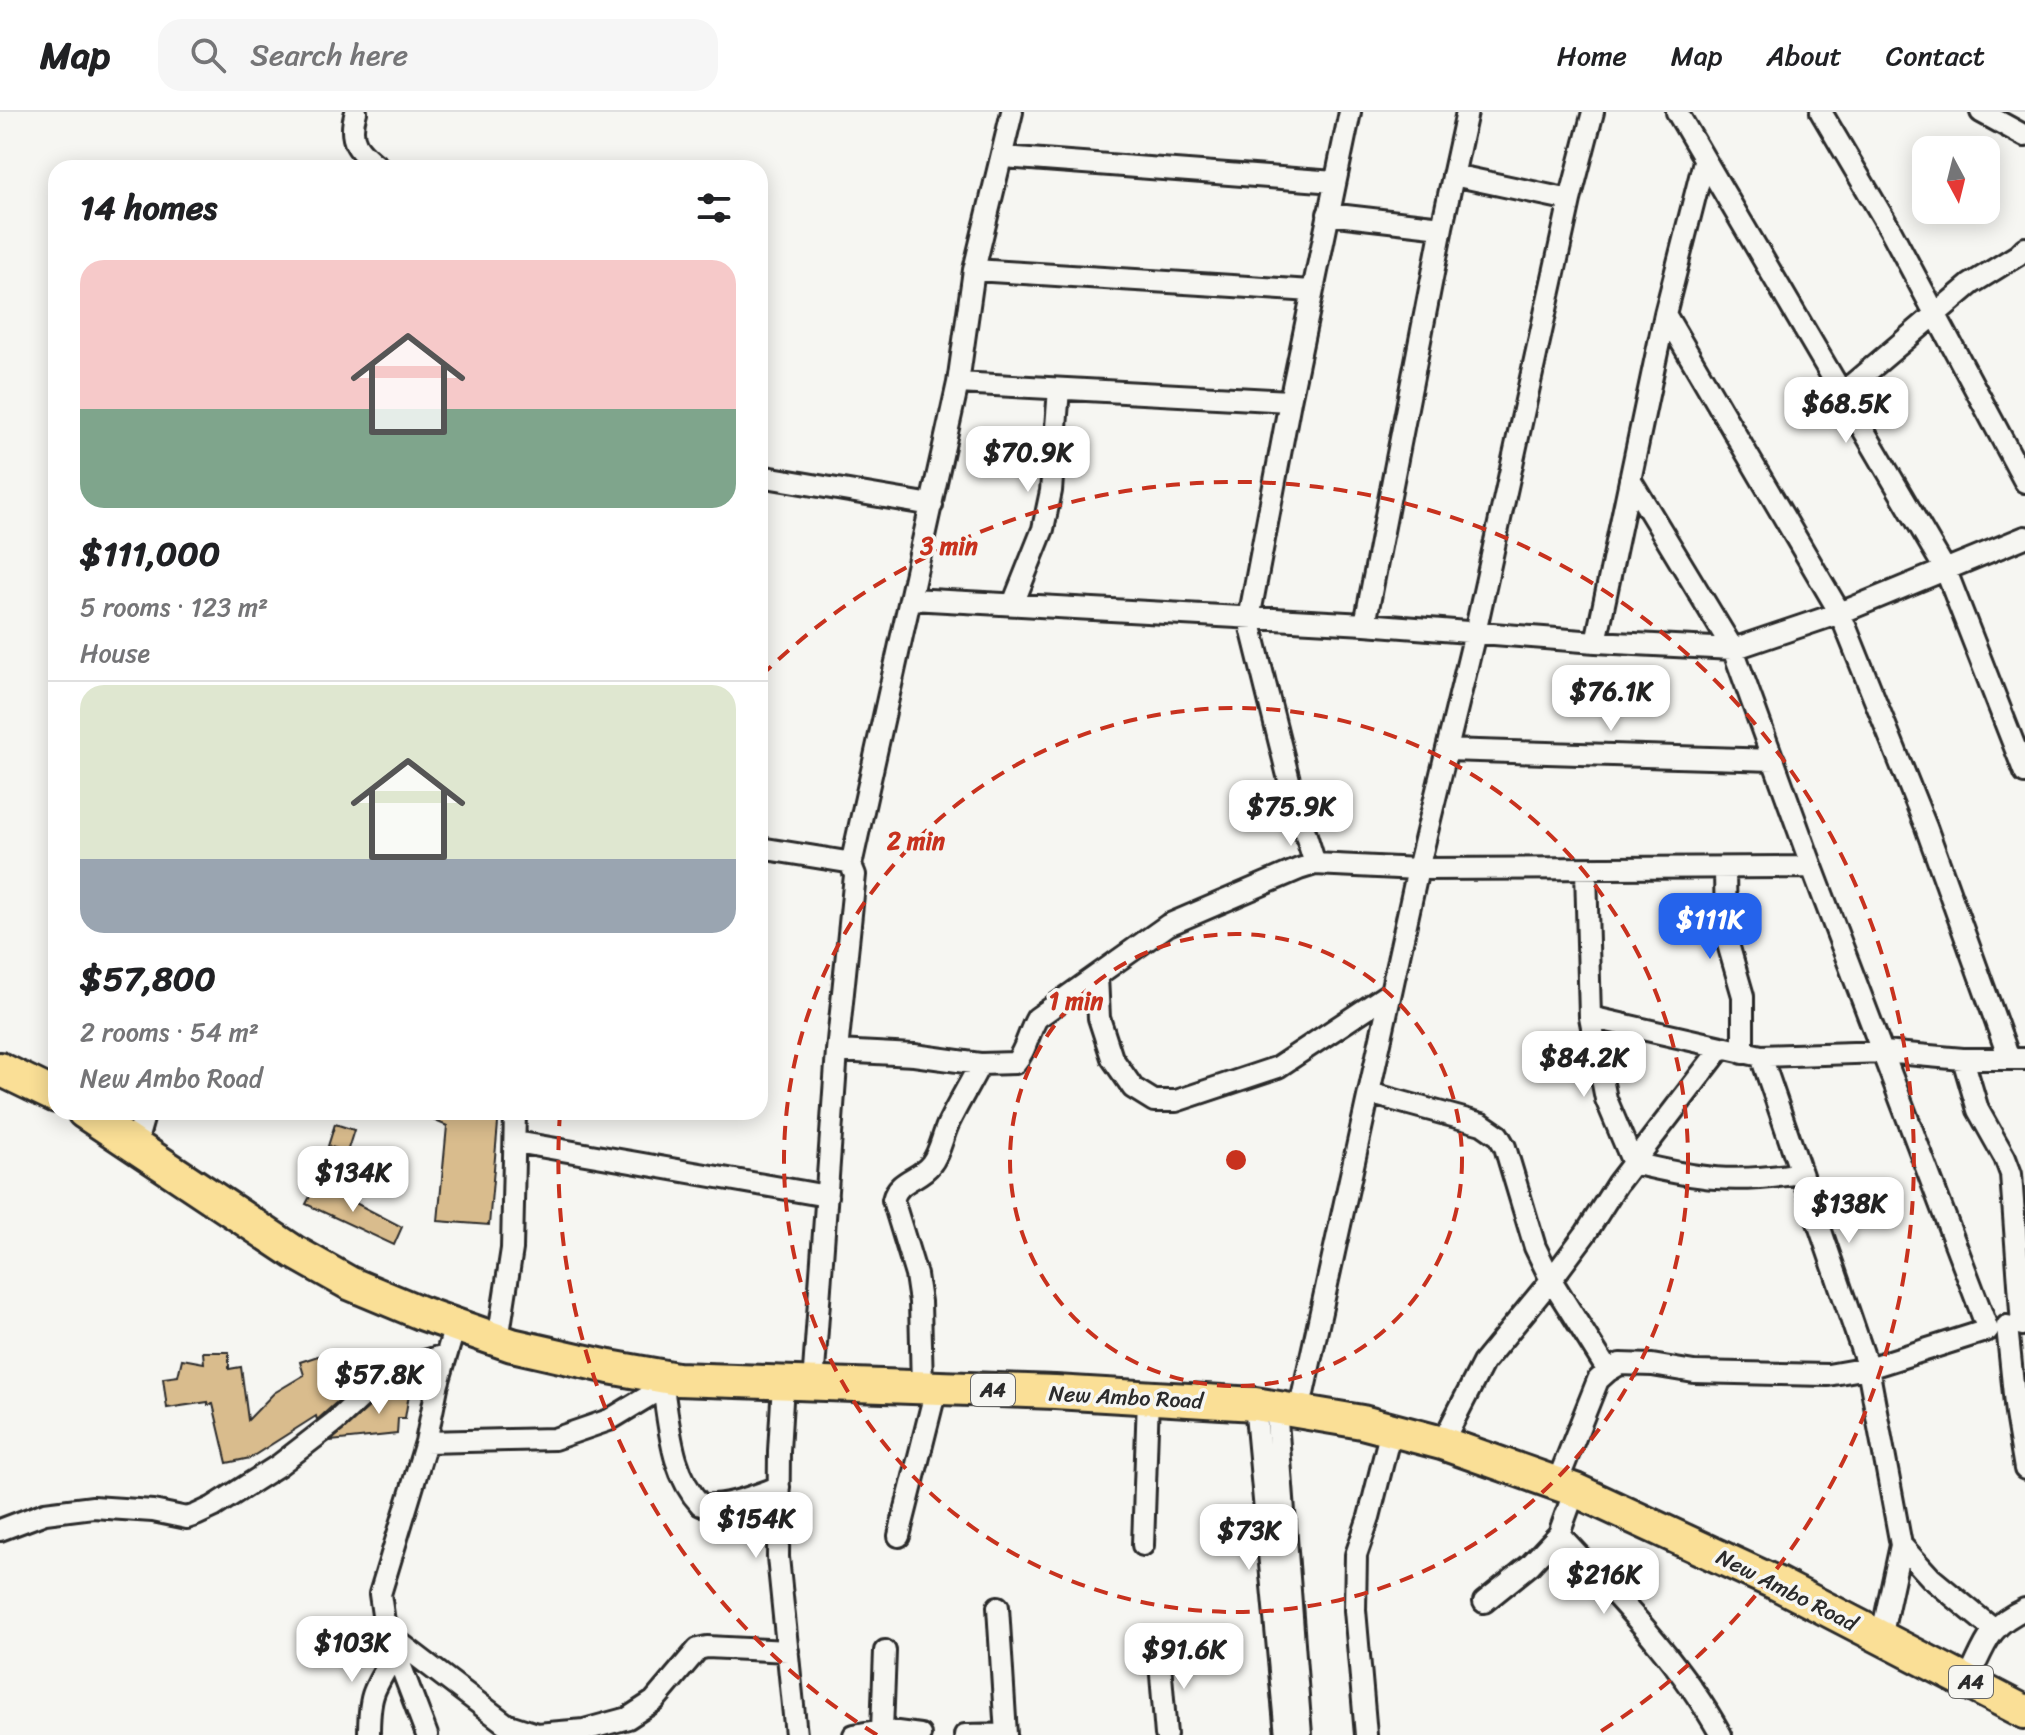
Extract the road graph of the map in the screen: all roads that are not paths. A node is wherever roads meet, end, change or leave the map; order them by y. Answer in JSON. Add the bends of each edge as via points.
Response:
{"nodes":[{"id":1,"x":356,"y":112,"type":"edge"},
{"id":2,"x":1012,"y":112,"type":"edge"},
{"id":3,"x":1350,"y":112,"type":"edge"},
{"id":4,"x":1467,"y":112,"type":"edge"},
{"id":5,"x":1593,"y":112,"type":"edge"},
{"id":6,"x":1677,"y":112,"type":"edge"},
{"id":7,"x":1821,"y":112,"type":"edge"},
{"id":8,"x":1981,"y":112,"type":"edge"},
{"id":9,"x":2025,"y":136,"type":"edge"},
{"id":10,"x":1003,"y":157,"type":"junction"},
{"id":11,"x":370,"y":160,"type":"edge"},
{"id":12,"x":1704,"y":161,"type":"junction"},
{"id":13,"x":1453,"y":175,"type":"junction"},
{"id":14,"x":1335,"y":182,"type":"junction"},
{"id":15,"x":1570,"y":200,"type":"junction"},
{"id":16,"x":1328,"y":214,"type":"junction"},
{"id":17,"x":1442,"y":227,"type":"junction"},
{"id":18,"x":2025,"y":248,"type":"edge"},
{"id":19,"x":974,"y":270,"type":"junction"},
{"id":20,"x":1312,"y":291,"type":"junction"},
{"id":21,"x":1935,"y":313,"type":"junction"},
{"id":22,"x":1665,"y":314,"type":"junction"},
{"id":23,"x":958,"y":383,"type":"junction"},
{"id":24,"x":1059,"y":389,"type":"junction"},
{"id":25,"x":1841,"y":394,"type":"junction"},
{"id":26,"x":1290,"y":401,"type":"junction"},
{"id":27,"x":768,"y":477,"type":"edge"},
{"id":28,"x":1630,"y":479,"type":"junction"},
{"id":29,"x":2024,"y":479,"type":"edge"},
{"id":30,"x":932,"y":505,"type":"junction"},
{"id":31,"x":2025,"y":537,"type":"edge"},
{"id":32,"x":1946,"y":571,"type":"junction"},
{"id":33,"x":911,"y":599,"type":"junction"},
{"id":34,"x":1013,"y":604,"type":"junction"},
{"id":35,"x":1840,"y":613,"type":"junction"},
{"id":36,"x":1249,"y":619,"type":"junction"},
{"id":37,"x":1365,"y":624,"type":"junction"},
{"id":38,"x":1475,"y":633,"type":"junction"},
{"id":39,"x":1596,"y":642,"type":"junction"},
{"id":40,"x":1733,"y":649,"type":"junction"},
{"id":41,"x":1447,"y":750,"type":"junction"},
{"id":42,"x":1774,"y":760,"type":"junction"},
{"id":43,"x":2025,"y":773,"type":"edge"},
{"id":44,"x":768,"y":849,"type":"edge"},
{"id":45,"x":1315,"y":864,"type":"junction"},
{"id":46,"x":851,"y":865,"type":"junction"},
{"id":47,"x":1812,"y":867,"type":"junction"},
{"id":48,"x":1725,"y":868,"type":"junction"},
{"id":49,"x":1418,"y":869,"type":"junction"},
{"id":50,"x":1586,"y":870,"type":"junction"},
{"id":51,"x":1097,"y":976,"type":"junction"},
{"id":52,"x":1391,"y":992,"type":"junction"},
{"id":53,"x":1590,"y":1017,"type":"junction"},
{"id":54,"x":1722,"y":1047,"type":"junction"},
{"id":55,"x":837,"y":1051,"type":"junction"},
{"id":56,"x":1884,"y":1052,"type":"junction"},
{"id":57,"x":1752,"y":1054,"type":"junction"},
{"id":58,"x":2017,"y":1058,"type":"edge"},
{"id":59,"x":1963,"y":1059,"type":"junction"},
{"id":60,"x":980,"y":1064,"type":"junction"},
{"id":61,"x":0,"y":1069,"type":"edge"},
{"id":62,"x":48,"y":1092,"type":"edge"},
{"id":63,"x":1369,"y":1093,"type":"junction"},
{"id":64,"x":96,"y":1120,"type":"edge"},
{"id":65,"x":143,"y":1120,"type":"edge"},
{"id":66,"x":515,"y":1120,"type":"edge"},
{"id":67,"x":516,"y":1142,"type":"junction"},
{"id":68,"x":135,"y":1147,"type":"junction"},
{"id":69,"x":1633,"y":1163,"type":"junction"},
{"id":70,"x":1801,"y":1173,"type":"junction"},
{"id":71,"x":827,"y":1196,"type":"junction"},
{"id":72,"x":1551,"y":1280,"type":"junction"},
{"id":73,"x":2011,"y":1326,"type":"edge"},
{"id":74,"x":450,"y":1340,"type":"junction"},
{"id":75,"x":498,"y":1340,"type":"junction"},
{"id":76,"x":1868,"y":1368,"type":"junction"},
{"id":77,"x":1608,"y":1371,"type":"junction"},
{"id":78,"x":670,"y":1383,"type":"junction"},
{"id":79,"x":798,"y":1384,"type":"junction"},
{"id":80,"x":929,"y":1388,"type":"junction"},
{"id":81,"x":1148,"y":1398,"type":"junction"},
{"id":82,"x":1277,"y":1408,"type":"junction"},
{"id":83,"x":1391,"y":1430,"type":"junction"},
{"id":84,"x":426,"y":1442,"type":"junction"},
{"id":85,"x":1442,"y":1443,"type":"junction"},
{"id":86,"x":2025,"y":1469,"type":"edge"},
{"id":87,"x":1566,"y":1486,"type":"junction"},
{"id":88,"x":779,"y":1487,"type":"junction"},
{"id":89,"x":0,"y":1530,"type":"edge"},
{"id":90,"x":1559,"y":1534,"type":"junction"},
{"id":91,"x":899,"y":1536,"type":"dead end"},
{"id":92,"x":1143,"y":1545,"type":"dead end"},
{"id":93,"x":1901,"y":1545,"type":"junction"},
{"id":94,"x":1484,"y":1602,"type":"dead end"},
{"id":95,"x":998,"y":1607,"type":"dead end"},
{"id":96,"x":2025,"y":1609,"type":"edge"},
{"id":97,"x":1993,"y":1629,"type":"junction"},
{"id":98,"x":1881,"y":1638,"type":"junction"},
{"id":99,"x":392,"y":1643,"type":"junction"},
{"id":100,"x":788,"y":1651,"type":"junction"},
{"id":101,"x":885,"y":1651,"type":"dead end"},
{"id":102,"x":1159,"y":1651,"type":"dead end"},
{"id":103,"x":1968,"y":1680,"type":"junction"},
{"id":104,"x":2025,"y":1712,"type":"edge"},
{"id":105,"x":882,"y":1730,"type":"junction"},
{"id":106,"x":369,"y":1735,"type":"edge"},
{"id":107,"x":427,"y":1735,"type":"edge"},
{"id":108,"x":796,"y":1735,"type":"edge"},
{"id":109,"x":854,"y":1735,"type":"edge"},
{"id":110,"x":920,"y":1735,"type":"edge"},
{"id":111,"x":965,"y":1735,"type":"edge"},
{"id":112,"x":1006,"y":1735,"type":"edge"},
{"id":113,"x":1166,"y":1735,"type":"edge"},
{"id":114,"x":1286,"y":1735,"type":"edge"},
{"id":115,"x":1301,"y":1735,"type":"edge"},
{"id":116,"x":1366,"y":1735,"type":"edge"},
{"id":117,"x":1721,"y":1735,"type":"edge"}],
"edges":[{"from":1,"to":11,"type":"street","via":[[354,141]]},
{"from":2,"to":10,"type":"street"},
{"from":3,"to":14,"type":"street"},
{"from":4,"to":13,"type":"street"},
{"from":5,"to":15,"type":"street"},
{"from":6,"to":12,"type":"street"},
{"from":7,"to":21,"type":"street"},
{"from":8,"to":9,"type":"street"},
{"from":10,"to":14,"type":"street"},
{"from":10,"to":19,"type":"street"},
{"from":12,"to":22,"type":"street"},
{"from":12,"to":25,"type":"street"},
{"from":13,"to":15,"type":"street"},
{"from":13,"to":17,"type":"street"},
{"from":14,"to":16,"type":"street"},
{"from":15,"to":38,"type":"street"},
{"from":16,"to":17,"type":"street"},
{"from":16,"to":20,"type":"street"},
{"from":17,"to":37,"type":"street"},
{"from":18,"to":21,"type":"street"},
{"from":19,"to":20,"type":"street"},
{"from":19,"to":23,"type":"street"},
{"from":20,"to":26,"type":"street"},
{"from":21,"to":25,"type":"street"},
{"from":21,"to":29,"type":"street"},
{"from":22,"to":28,"type":"street"},
{"from":22,"to":35,"type":"street"},
{"from":23,"to":24,"type":"street"},
{"from":23,"to":30,"type":"street"},
{"from":24,"to":26,"type":"street"},
{"from":24,"to":34,"type":"street","via":[[1043,529]]},
{"from":25,"to":32,"type":"street"},
{"from":26,"to":36,"type":"street"},
{"from":27,"to":30,"type":"street"},
{"from":28,"to":39,"type":"street"},
{"from":28,"to":40,"type":"street"},
{"from":30,"to":33,"type":"street"},
{"from":31,"to":32,"type":"street"},
{"from":32,"to":35,"type":"street"},
{"from":32,"to":43,"type":"street"},
{"from":33,"to":34,"type":"street"},
{"from":33,"to":46,"type":"street"},
{"from":34,"to":36,"type":"street"},
{"from":35,"to":40,"type":"street"},
{"from":35,"to":58,"type":"street"},
{"from":36,"to":37,"type":"street"},
{"from":36,"to":45,"type":"street"},
{"from":37,"to":38,"type":"street"},
{"from":38,"to":39,"type":"street"},
{"from":38,"to":41,"type":"street"},
{"from":39,"to":40,"type":"street"},
{"from":40,"to":42,"type":"street"},
{"from":41,"to":42,"type":"street"},
{"from":41,"to":49,"type":"street"},
{"from":42,"to":47,"type":"street"},
{"from":44,"to":46,"type":"street"},
{"from":45,"to":49,"type":"street"},
{"from":45,"to":51,"type":"street","via":[[1168,925]]},
{"from":46,"to":55,"type":"street","via":[[855,875]]},
{"from":47,"to":48,"type":"street"},
{"from":47,"to":56,"type":"street"},
{"from":48,"to":50,"type":"street"},
{"from":48,"to":57,"type":"street","via":[[1726,937]]},
{"from":49,"to":50,"type":"street"},
{"from":49,"to":52,"type":"street"},
{"from":50,"to":53,"type":"street"},
{"from":51,"to":52,"type":"street","via":[[1099,1018],[1112,1058],[1133,1088],[1154,1101],[1176,1101],[1278,1067]]},
{"from":51,"to":60,"type":"street","via":[[1037,1018],[1019,1060]]},
{"from":52,"to":63,"type":"street"},
{"from":53,"to":54,"type":"street"},
{"from":53,"to":69,"type":"street","via":[[1606,1099]]},
{"from":54,"to":57,"type":"street"},
{"from":54,"to":69,"type":"street"},
{"from":55,"to":60,"type":"street"},
{"from":55,"to":71,"type":"street"},
{"from":56,"to":57,"type":"street"},
{"from":56,"to":59,"type":"street"},
{"from":56,"to":73,"type":"street"},
{"from":57,"to":70,"type":"street"},
{"from":58,"to":59,"type":"street"},
{"from":59,"to":73,"type":"street","via":[[1978,1110],[2011,1174]]},
{"from":60,"to":80,"type":"street","via":[[933,1162],[895,1190],[893,1200],[916,1275]]},
{"from":61,"to":62,"type":"main road"},
{"from":63,"to":72,"type":"street","via":[[1482,1124],[1498,1135]]},
{"from":63,"to":82,"type":"street"},
{"from":64,"to":68,"type":"main road","name":"New Ambo Road","number":"A4"},
{"from":65,"to":68,"type":"street"},
{"from":66,"to":67,"type":"street"},
{"from":67,"to":71,"type":"street"},
{"from":67,"to":75,"type":"street","via":[[512,1249]]},
{"from":68,"to":74,"type":"main road","name":"New Ambo Road","number":"A4","via":[[294,1252]]},
{"from":69,"to":70,"type":"street","via":[[1727,1180]]},
{"from":69,"to":72,"type":"street"},
{"from":70,"to":76,"type":"street"},
{"from":71,"to":79,"type":"street"},
{"from":72,"to":77,"type":"street"},
{"from":72,"to":85,"type":"street","via":[[1483,1363]]},
{"from":73,"to":76,"type":"street"},
{"from":73,"to":86,"type":"street"},
{"from":74,"to":75,"type":"main road","name":"New Ambo Road","number":"A4"},
{"from":74,"to":84,"type":"street"},
{"from":74,"to":89,"type":"street","via":[[384,1376],[279,1465],[196,1515],[93,1507],[45,1513]]},
{"from":75,"to":78,"type":"main road","name":"New Ambo Road","number":"A4"},
{"from":76,"to":77,"type":"street","via":[[1828,1375],[1750,1374],[1620,1364]]},
{"from":76,"to":93,"type":"street"},
{"from":77,"to":87,"type":"street","via":[[1598,1380]]},
{"from":78,"to":79,"type":"main road","name":"New Ambo Road","number":"A4"},
{"from":78,"to":84,"type":"street","via":[[609,1420],[554,1439]]},
{"from":78,"to":88,"type":"street","via":[[678,1472],[701,1505],[739,1501]]},
{"from":79,"to":80,"type":"main road","name":"New Ambo Road","number":"A4"},
{"from":79,"to":88,"type":"street"},
{"from":80,"to":81,"type":"main road","name":"New Ambo Road","number":"A4"},
{"from":80,"to":91,"type":"street"},
{"from":81,"to":82,"type":"main road","name":"New Ambo Road","number":"A4"},
{"from":81,"to":92,"type":"street"},
{"from":82,"to":83,"type":"main road","name":"New Ambo Road","number":"A4"},
{"from":82,"to":114,"type":"street"},
{"from":82,"to":115,"type":"street"},
{"from":83,"to":85,"type":"main road","name":"New Ambo Road","number":"A4"},
{"from":83,"to":116,"type":"street","via":[[1356,1555],[1355,1610]]},
{"from":84,"to":99,"type":"street","via":[[382,1586],[381,1610]]},
{"from":85,"to":87,"type":"main road","name":"New Ambo Road","number":"A4"},
{"from":87,"to":90,"type":"street"},
{"from":87,"to":98,"type":"main road","name":"New Ambo Road","number":"A4"},
{"from":88,"to":100,"type":"street","via":[[778,1557]]},
{"from":90,"to":94,"type":"street"},
{"from":90,"to":117,"type":"street","via":[[1658,1645]]},
{"from":93,"to":97,"type":"street","via":[[1931,1578]]},
{"from":93,"to":98,"type":"street"},
{"from":95,"to":112,"type":"street"},
{"from":96,"to":97,"type":"street"},
{"from":97,"to":103,"type":"street"},
{"from":98,"to":103,"type":"main road","name":"New Ambo Road","number":"A4"},
{"from":99,"to":100,"type":"street","via":[[506,1724],[537,1734],[584,1730],[628,1718],[654,1701],[698,1649]]},
{"from":99,"to":106,"type":"street","via":[[372,1693]]},
{"from":99,"to":107,"type":"street"},
{"from":100,"to":108,"type":"street"},
{"from":101,"to":105,"type":"street"},
{"from":102,"to":113,"type":"street"},
{"from":103,"to":104,"type":"main road","name":"New Ambo Road","number":"A4"},
{"from":105,"to":109,"type":"street"},
{"from":105,"to":110,"type":"street"},
{"from":111,"to":112,"type":"street"}]}
